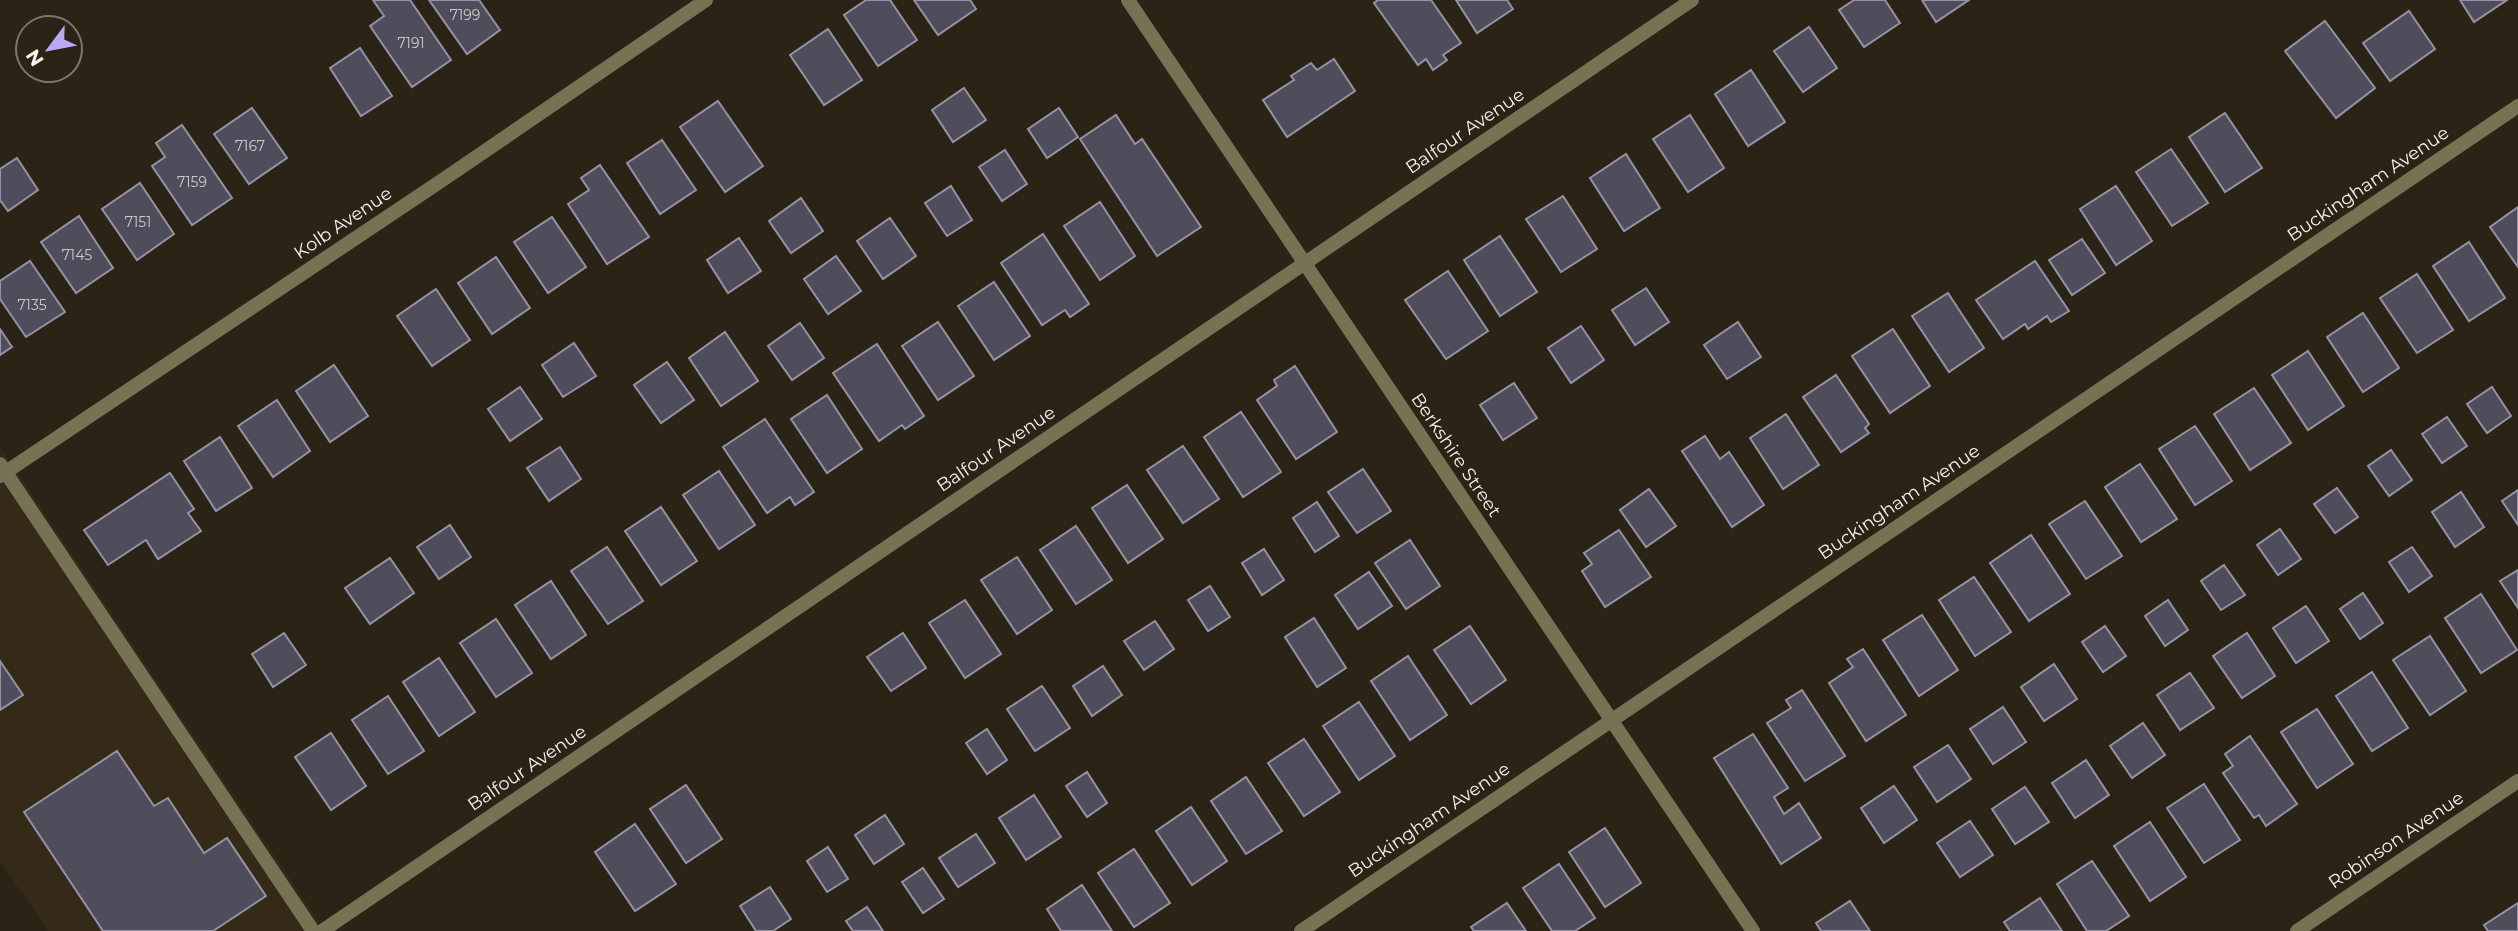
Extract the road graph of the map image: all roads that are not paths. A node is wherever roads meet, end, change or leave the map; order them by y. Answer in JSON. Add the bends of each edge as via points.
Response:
{"nodes":[{"id":1,"x":706,"y":0,"type":"edge"},
{"id":2,"x":1128,"y":0,"type":"edge"},
{"id":3,"x":1692,"y":0,"type":"edge"},
{"id":4,"x":2518,"y":106,"type":"edge"},
{"id":5,"x":1305,"y":263,"type":"junction"},
{"id":6,"x":2,"y":471,"type":"edge"},
{"id":7,"x":1611,"y":720,"type":"junction"},
{"id":8,"x":2518,"y":781,"type":"edge"},
{"id":9,"x":313,"y":931,"type":"edge"},
{"id":10,"x":322,"y":931,"type":"edge"},
{"id":11,"x":1301,"y":931,"type":"edge"},
{"id":12,"x":1753,"y":931,"type":"edge"},
{"id":13,"x":2297,"y":931,"type":"edge"}],
"edges":[{"from":1,"to":6,"type":"street","name":"Kolb Avenue"},
{"from":2,"to":5,"type":"street","name":"Berkshire Street"},
{"from":3,"to":5,"type":"street","name":"Balfour Avenue"},
{"from":4,"to":7,"type":"street","name":"Buckingham Avenue"},
{"from":5,"to":7,"type":"street","name":"Berkshire Street"},
{"from":5,"to":10,"type":"street","name":"Balfour Avenue"},
{"from":6,"to":9,"type":"street"},
{"from":7,"to":11,"type":"street","name":"Buckingham Avenue"},
{"from":7,"to":12,"type":"street","name":"Berkshire Street"},
{"from":8,"to":13,"type":"street","name":"Robinson Avenue"}]}
